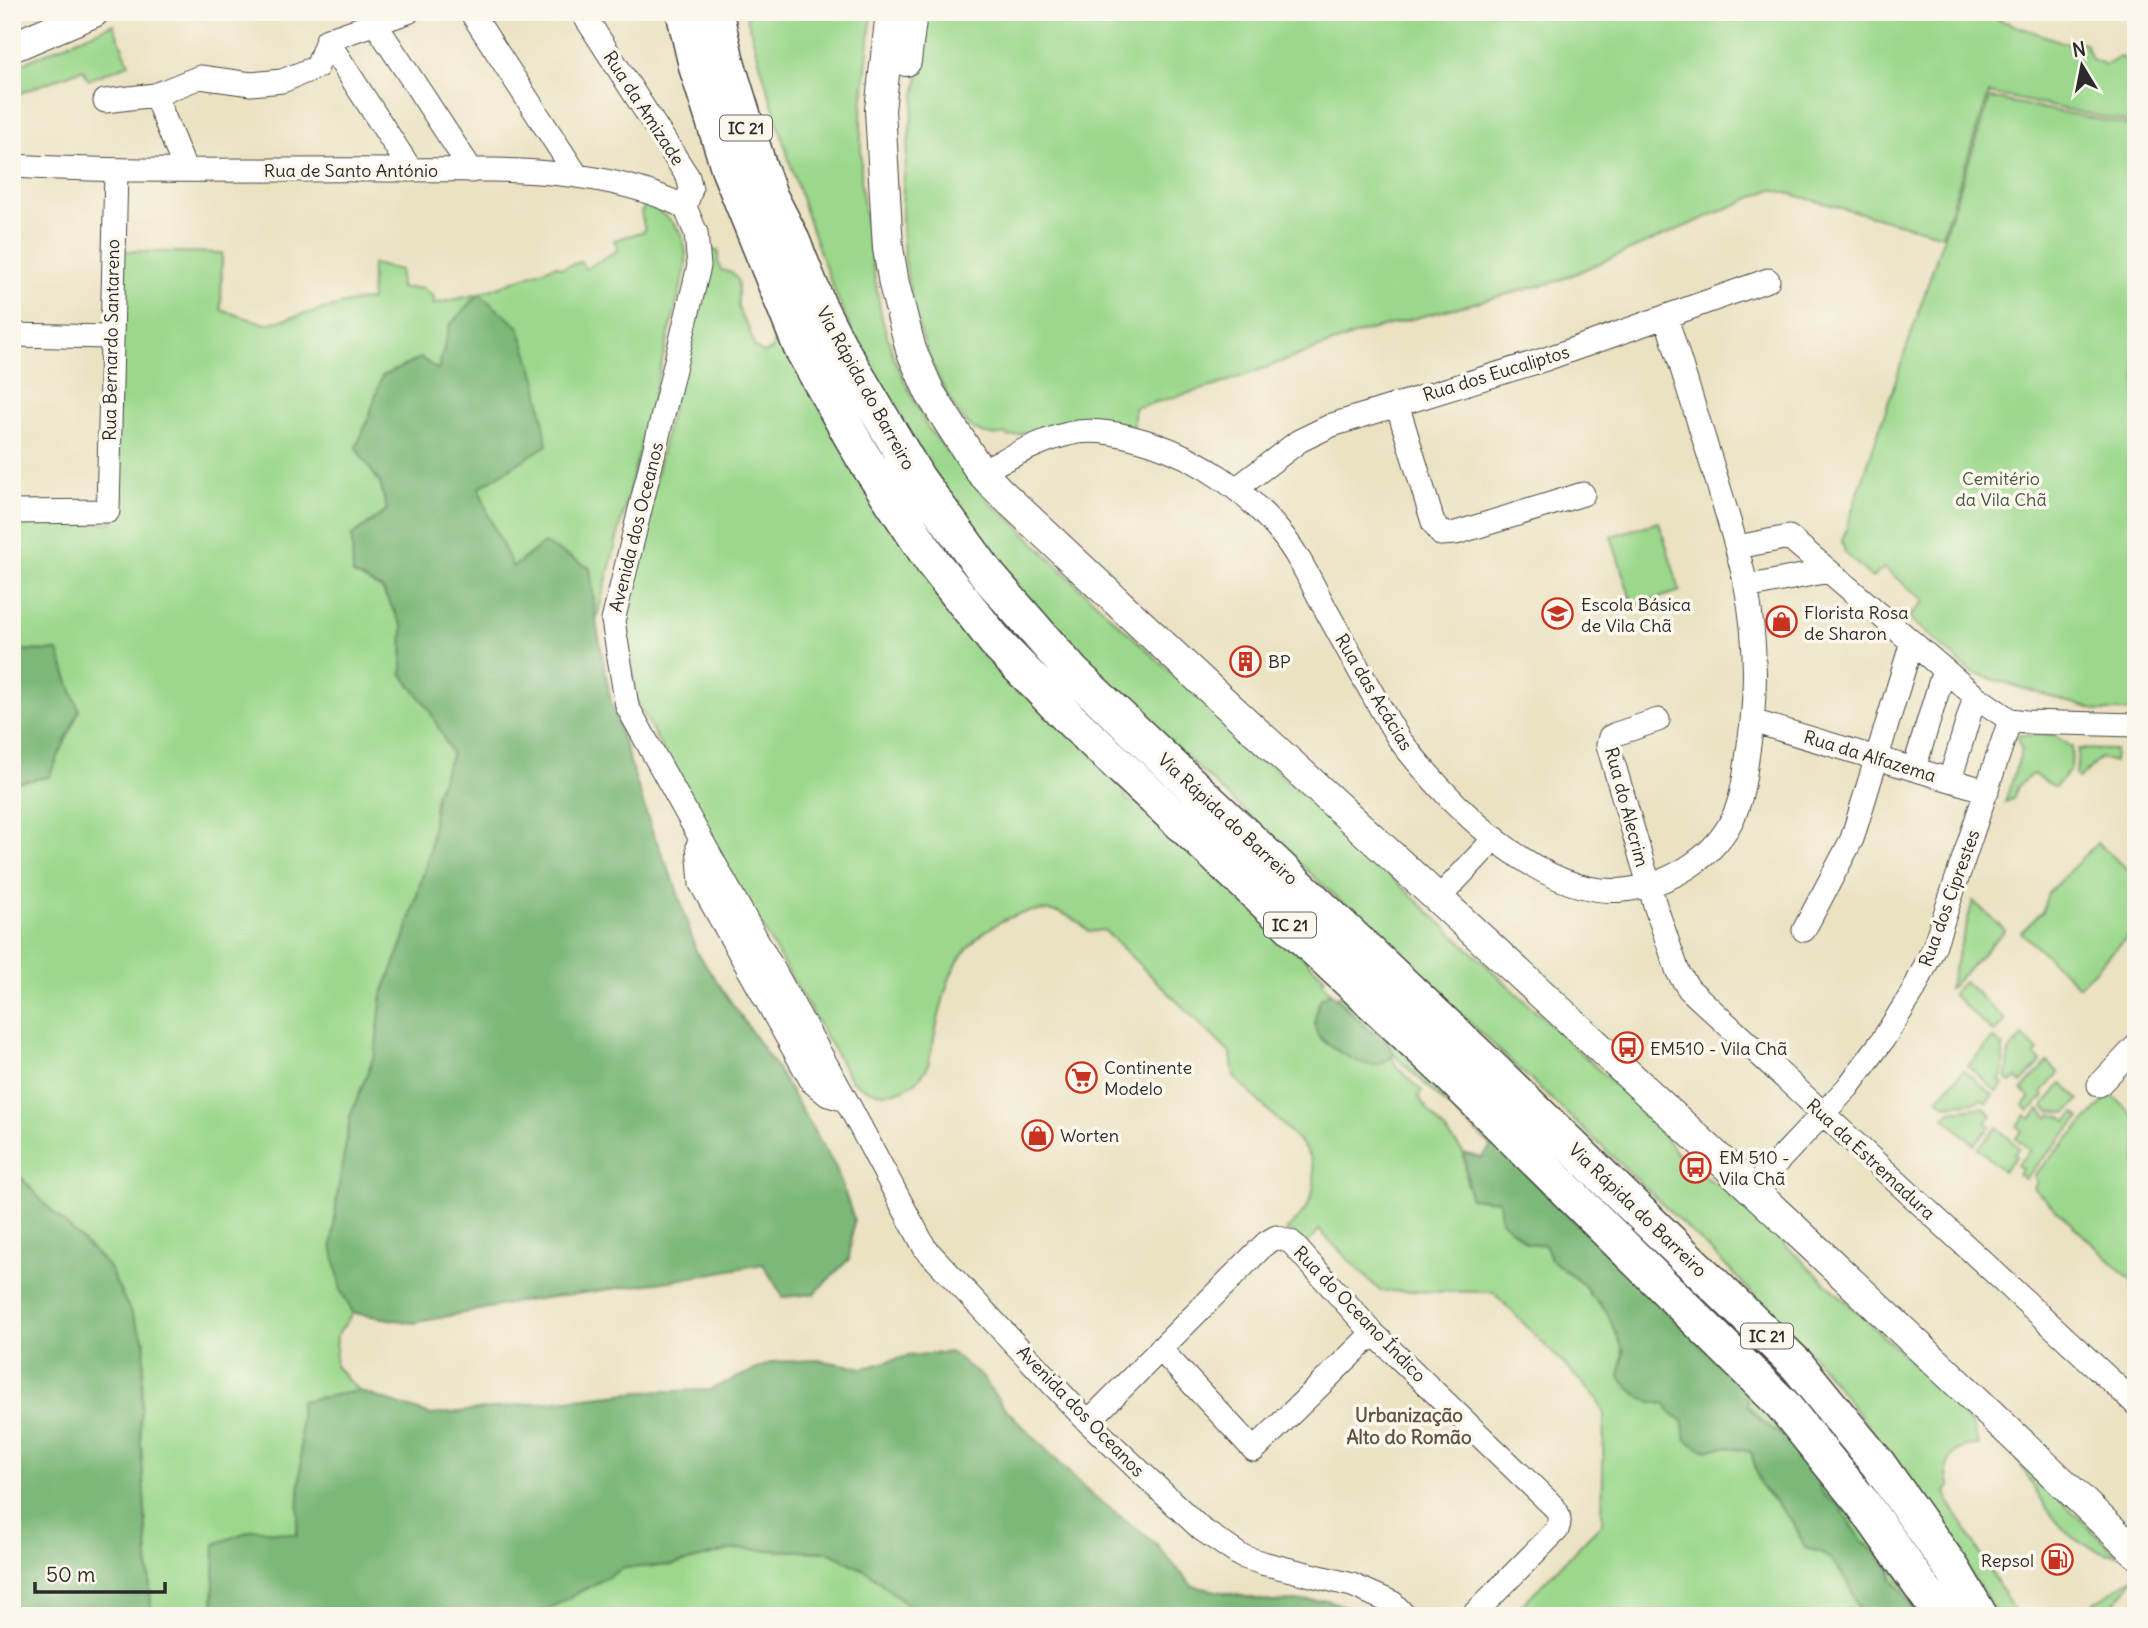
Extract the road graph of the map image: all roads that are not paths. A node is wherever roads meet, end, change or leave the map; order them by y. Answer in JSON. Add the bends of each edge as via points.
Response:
{"nodes":[{"id":1,"x":94,"y":12,"type":"edge"},
{"id":2,"x":408,"y":12,"type":"edge"},
{"id":3,"x":471,"y":12,"type":"edge"},
{"id":4,"x":582,"y":12,"type":"edge"},
{"id":5,"x":684,"y":12,"type":"edge"},
{"id":6,"x":715,"y":12,"type":"edge"},
{"id":7,"x":735,"y":12,"type":"edge"},
{"id":8,"x":891,"y":12,"type":"edge"},
{"id":9,"x":912,"y":12,"type":"edge"},
{"id":10,"x":375,"y":23,"type":"junction"},
{"id":11,"x":327,"y":40,"type":"junction"},
{"id":12,"x":12,"y":47,"type":"edge"},
{"id":13,"x":155,"y":95,"type":"junction"},
{"id":14,"x":105,"y":101,"type":"dead end"},
{"id":15,"x":12,"y":166,"type":"edge"},
{"id":16,"x":186,"y":169,"type":"junction"},
{"id":17,"x":116,"y":170,"type":"junction"},
{"id":18,"x":411,"y":170,"type":"junction"},
{"id":19,"x":472,"y":171,"type":"junction"},
{"id":20,"x":576,"y":174,"type":"junction"},
{"id":21,"x":885,"y":186,"type":"junction"},
{"id":22,"x":685,"y":207,"type":"junction"},
{"id":23,"x":791,"y":238,"type":"junction"},
{"id":24,"x":1768,"y":280,"type":"dead end"},
{"id":25,"x":1666,"y":317,"type":"junction"},
{"id":26,"x":12,"y":335,"type":"edge"},
{"id":27,"x":110,"y":337,"type":"junction"},
{"id":28,"x":1397,"y":404,"type":"junction"},
{"id":29,"x":981,"y":471,"type":"junction"},
{"id":30,"x":1236,"y":489,"type":"junction"},
{"id":31,"x":1583,"y":494,"type":"dead end"},
{"id":32,"x":12,"y":512,"type":"edge"},
{"id":33,"x":1737,"y":547,"type":"junction"},
{"id":34,"x":1828,"y":571,"type":"junction"},
{"id":35,"x":1746,"y":587,"type":"junction"},
{"id":36,"x":1912,"y":642,"type":"junction"},
{"id":37,"x":1944,"y":670,"type":"junction"},
{"id":38,"x":1975,"y":696,"type":"junction"},
{"id":39,"x":1658,"y":720,"type":"dead end"},
{"id":40,"x":2010,"y":720,"type":"junction"},
{"id":41,"x":1752,"y":721,"type":"junction"},
{"id":42,"x":2136,"y":725,"type":"edge"},
{"id":43,"x":1877,"y":757,"type":"junction"},
{"id":44,"x":1914,"y":769,"type":"junction"},
{"id":45,"x":1950,"y":780,"type":"junction"},
{"id":46,"x":1987,"y":791,"type":"junction"},
{"id":47,"x":1494,"y":838,"type":"junction"},
{"id":48,"x":1649,"y":885,"type":"junction"},
{"id":49,"x":1439,"y":898,"type":"junction"},
{"id":50,"x":1804,"y":930,"type":"dead end"},
{"id":51,"x":2136,"y":1046,"type":"edge"},
{"id":52,"x":2099,"y":1085,"type":"dead end"},
{"id":53,"x":1822,"y":1114,"type":"junction"},
{"id":54,"x":1751,"y":1190,"type":"junction"},
{"id":55,"x":1373,"y":1333,"type":"junction"},
{"id":56,"x":1160,"y":1349,"type":"junction"},
{"id":57,"x":2136,"y":1404,"type":"edge"},
{"id":58,"x":1088,"y":1422,"type":"junction"},
{"id":59,"x":2136,"y":1553,"type":"edge"},
{"id":60,"x":1405,"y":1616,"type":"edge"},
{"id":61,"x":1472,"y":1616,"type":"edge"},
{"id":62,"x":1942,"y":1616,"type":"edge"},
{"id":63,"x":1980,"y":1616,"type":"edge"}],
"edges":[{"from":1,"to":12,"type":"main road"},
{"from":2,"to":10,"type":"street"},
{"from":3,"to":20,"type":"street"},
{"from":4,"to":22,"type":"street","name":"Rua da Amizade","via":[[688,177],[691,189]]},
{"from":5,"to":62,"type":"highway","name":"Via Rápida do Barreiro","number":"IC 21","via":[[730,172],[801,346],[863,457],[934,564],[999,646],[1072,721],[1450,1075],[1782,1404],[1863,1504]]},
{"from":6,"to":23,"type":"highway","name":"Via Rápida do Barreiro","number":"IC 21","via":[[758,164]]},
{"from":7,"to":23,"type":"highway","via":[[750,91]]},
{"from":8,"to":21,"type":"main road","via":[[880,110]]},
{"from":9,"to":21,"type":"main road"},
{"from":10,"to":11,"type":"street"},
{"from":10,"to":19,"type":"street"},
{"from":11,"to":13,"type":"street","via":[[317,67],[282,81],[251,84],[200,77]]},
{"from":11,"to":18,"type":"street"},
{"from":13,"to":14,"type":"street"},
{"from":13,"to":16,"type":"street"},
{"from":15,"to":17,"type":"street","name":"Rua de Santo António"},
{"from":16,"to":17,"type":"street","name":"Rua de Santo António"},
{"from":16,"to":18,"type":"street","name":"Rua de Santo António"},
{"from":17,"to":27,"type":"street","name":"Rua Bernardo Santareno"},
{"from":18,"to":19,"type":"street","name":"Rua de Santo António"},
{"from":19,"to":20,"type":"street","name":"Rua de Santo António"},
{"from":20,"to":22,"type":"street","name":"Rua de Santo António"},
{"from":21,"to":29,"type":"main road","via":[[888,248],[911,350],[930,393]]},
{"from":22,"to":58,"type":"street","name":"Avenida dos Oceanos","via":[[696,233],[699,266],[613,621],[627,706],[697,835],[701,884],[812,1082],[828,1095],[846,1100],[925,1248]]},
{"from":23,"to":63,"type":"highway","name":"Via Rápida do Barreiro","number":"IC 21","via":[[839,346],[917,478],[990,578],[1072,672],[1797,1365],[1878,1464]]},
{"from":24,"to":25,"type":"street","name":"Rua dos Eucaliptos"},
{"from":25,"to":28,"type":"street","name":"Rua dos Eucaliptos"},
{"from":25,"to":33,"type":"street","name":"Rua das Acácias"},
{"from":26,"to":27,"type":"street"},
{"from":27,"to":32,"type":"street","name":"Rua Bernardo Santareno","via":[[108,511]]},
{"from":28,"to":30,"type":"street","name":"Rua dos Eucaliptos","via":[[1307,437]]},
{"from":28,"to":31,"type":"street","via":[[1433,522],[1441,534]]},
{"from":29,"to":30,"type":"street","name":"Rua das Acácias","via":[[1069,433],[1111,433],[1166,448]]},
{"from":29,"to":49,"type":"main road"},
{"from":30,"to":47,"type":"street","name":"Rua das Acácias","via":[[1288,542],[1399,739],[1442,790]]},
{"from":33,"to":34,"type":"street","via":[[1789,537]]},
{"from":33,"to":35,"type":"street","name":"Rua das Acácias"},
{"from":34,"to":35,"type":"street"},
{"from":34,"to":36,"type":"street"},
{"from":35,"to":41,"type":"street","name":"Rua das Acácias","via":[[1755,680]]},
{"from":36,"to":37,"type":"street"},
{"from":36,"to":43,"type":"street"},
{"from":37,"to":38,"type":"street"},
{"from":37,"to":44,"type":"street"},
{"from":38,"to":40,"type":"street"},
{"from":38,"to":45,"type":"street"},
{"from":39,"to":48,"type":"street","name":"Rua do Alecrim","via":[[1608,740]]},
{"from":40,"to":42,"type":"street"},
{"from":40,"to":46,"type":"street","name":"Rua dos Ciprestes"},
{"from":41,"to":43,"type":"street","name":"Rua da Alfazema"},
{"from":41,"to":48,"type":"street","name":"Rua das Acácias","via":[[1739,803],[1727,828],[1691,867]]},
{"from":43,"to":44,"type":"street","name":"Rua da Alfazema"},
{"from":43,"to":50,"type":"street","via":[[1852,839]]},
{"from":44,"to":45,"type":"street","name":"Rua da Alfazema"},
{"from":45,"to":46,"type":"street","name":"Rua da Alfazema"},
{"from":46,"to":53,"type":"street","name":"Rua dos Ciprestes","via":[[1934,947],[1913,992],[1848,1087]]},
{"from":47,"to":48,"type":"street","name":"Rua das Acácias","via":[[1548,873],[1584,888],[1609,891]]},
{"from":47,"to":49,"type":"street"},
{"from":48,"to":53,"type":"street","name":"Rua da Estremadura","via":[[1678,972],[1689,989]]},
{"from":49,"to":54,"type":"main road"},
{"from":51,"to":52,"type":"street"},
{"from":53,"to":54,"type":"street","name":"Rua dos Ciprestes"},
{"from":53,"to":57,"type":"street","name":"Rua da Estremadura"},
{"from":54,"to":59,"type":"main road"},
{"from":55,"to":56,"type":"street","name":"Rua do Oceano Índico","via":[[1291,1242],[1276,1237]]},
{"from":55,"to":56,"type":"street","via":[[1254,1450]]},
{"from":55,"to":61,"type":"street","name":"Rua do Oceano Índico","via":[[1558,1513],[1557,1530]]},
{"from":56,"to":58,"type":"street","name":"Rua do Oceano Índico"},
{"from":58,"to":60,"type":"street","name":"Avenida dos Oceanos","via":[[1200,1529],[1241,1556],[1352,1585],[1393,1603]]}]}
